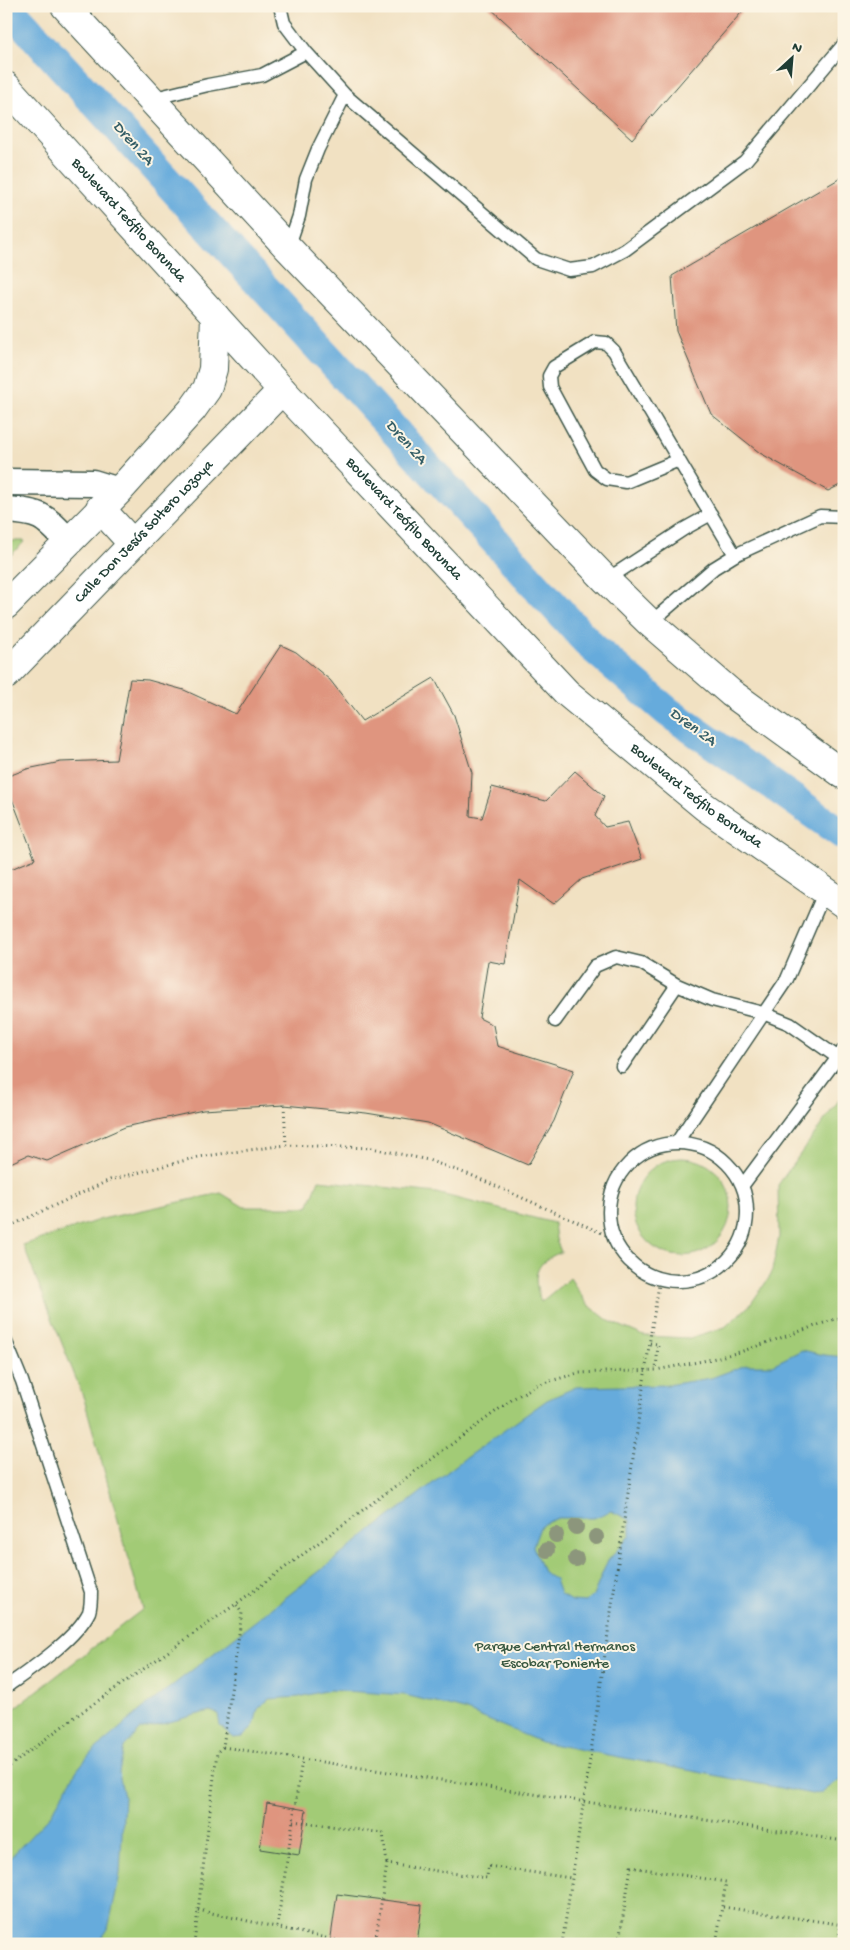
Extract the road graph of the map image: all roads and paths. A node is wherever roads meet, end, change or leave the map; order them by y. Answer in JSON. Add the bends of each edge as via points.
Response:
{"nodes":[{"id":1,"x":65,"y":6,"type":"edge"},
{"id":2,"x":280,"y":6,"type":"edge"},
{"id":3,"x":844,"y":44,"type":"edge"},
{"id":4,"x":306,"y":52,"type":"junction"},
{"id":5,"x":6,"y":86,"type":"edge"},
{"id":6,"x":345,"y":95,"type":"junction"},
{"id":7,"x":149,"y":100,"type":"junction"},
{"id":8,"x":288,"y":248,"type":"junction"},
{"id":9,"x":215,"y":316,"type":"junction"},
{"id":10,"x":282,"y":390,"type":"junction"},
{"id":11,"x":679,"y":460,"type":"junction"},
{"id":12,"x":6,"y":482,"type":"edge"},
{"id":13,"x":110,"y":499,"type":"junction"},
{"id":14,"x":6,"y":510,"type":"edge"},
{"id":15,"x":711,"y":514,"type":"junction"},
{"id":16,"x":844,"y":517,"type":"edge"},
{"id":17,"x":68,"y":541,"type":"junction"},
{"id":18,"x":133,"y":544,"type":"junction"},
{"id":19,"x":735,"y":555,"type":"junction"},
{"id":20,"x":606,"y":580,"type":"junction"},
{"id":21,"x":6,"y":605,"type":"edge"},
{"id":22,"x":650,"y":622,"type":"junction"},
{"id":23,"x":6,"y":675,"type":"edge"},
{"id":24,"x":844,"y":774,"type":"edge"},
{"id":25,"x":834,"y":898,"type":"edge"},
{"id":26,"x":677,"y":985,"type":"junction"},
{"id":27,"x":763,"y":1013,"type":"junction"},
{"id":28,"x":555,"y":1021,"type":"dead end"},
{"id":29,"x":840,"y":1053,"type":"edge"},
{"id":30,"x":622,"y":1066,"type":"dead end"},
{"id":31,"x":284,"y":1105,"type":"dead end"},
{"id":32,"x":677,"y":1142,"type":"junction"},
{"id":33,"x":286,"y":1145,"type":"junction"},
{"id":34,"x":742,"y":1186,"type":"junction"},
{"id":35,"x":10,"y":1226,"type":"dead end"},
{"id":36,"x":613,"y":1238,"type":"junction"},
{"id":37,"x":660,"y":1280,"type":"junction"},
{"id":38,"x":844,"y":1316,"type":"edge"},
{"id":39,"x":6,"y":1342,"type":"edge"},
{"id":40,"x":650,"y":1343,"type":"junction"},
{"id":41,"x":656,"y":1370,"type":"junction"},
{"id":42,"x":236,"y":1604,"type":"junction"},
{"id":43,"x":6,"y":1687,"type":"edge"},
{"id":44,"x":223,"y":1747,"type":"junction"},
{"id":45,"x":302,"y":1760,"type":"junction"},
{"id":46,"x":6,"y":1768,"type":"edge"},
{"id":47,"x":583,"y":1803,"type":"junction"},
{"id":48,"x":293,"y":1821,"type":"junction"},
{"id":49,"x":844,"y":1841,"type":"edge"},
{"id":50,"x":387,"y":1864,"type":"junction"},
{"id":51,"x":571,"y":1878,"type":"junction"},
{"id":52,"x":844,"y":1902,"type":"edge"},
{"id":53,"x":723,"y":1907,"type":"junction"},
{"id":54,"x":198,"y":1910,"type":"junction"},
{"id":55,"x":842,"y":1924,"type":"edge"},
{"id":56,"x":277,"y":1927,"type":"junction"},
{"id":57,"x":194,"y":1944,"type":"edge"},
{"id":58,"x":353,"y":1944,"type":"edge"},
{"id":59,"x":375,"y":1944,"type":"edge"},
{"id":60,"x":562,"y":1944,"type":"edge"},
{"id":61,"x":639,"y":1944,"type":"edge"},
{"id":62,"x":716,"y":1944,"type":"edge"},
{"id":63,"x":838,"y":1944,"type":"edge"}],
"edges":[{"from":1,"to":7,"type":"main road"},
{"from":2,"to":4,"type":"lane","via":[[284,23]]},
{"from":3,"to":6,"type":"lane","via":[[745,161],[625,250],[593,267],[569,270],[536,259]]},
{"from":4,"to":6,"type":"lane"},
{"from":4,"to":7,"type":"lane","via":[[262,75]]},
{"from":5,"to":9,"type":"main road","name":"Boulevard Teófilo Borunda"},
{"from":6,"to":8,"type":"lane","via":[[306,179],[299,216]]},
{"from":7,"to":8,"type":"main road"},
{"from":8,"to":20,"type":"main road"},
{"from":9,"to":10,"type":"main road","name":"Boulevard Teófilo Borunda"},
{"from":9,"to":13,"type":"main road","via":[[213,369],[207,389],[192,410]]},
{"from":10,"to":18,"type":"main road","name":"Calle Don Jesús Soltero Lozoya"},
{"from":10,"to":25,"type":"main road","name":"Boulevard Teófilo Borunda","via":[[567,693],[705,807]]},
{"from":11,"to":11,"type":"lane","via":[[626,482],[608,480],[595,470],[550,387],[549,376],[554,367],[595,342],[606,344],[614,351]]},
{"from":11,"to":15,"type":"lane"},
{"from":12,"to":13,"type":"street","via":[[93,483]]},
{"from":13,"to":17,"type":"main road"},
{"from":13,"to":18,"type":"main road"},
{"from":14,"to":17,"type":"street","via":[[30,511],[39,515],[50,521]]},
{"from":15,"to":19,"type":"lane"},
{"from":15,"to":20,"type":"lane"},
{"from":16,"to":19,"type":"lane","via":[[820,516]]},
{"from":17,"to":21,"type":"main road"},
{"from":18,"to":23,"type":"main road","name":"Calle Don Jesús Soltero Lozoya"},
{"from":19,"to":22,"type":"lane","via":[[714,568]]},
{"from":20,"to":22,"type":"main road"},
{"from":22,"to":24,"type":"main road","via":[[731,693]]},
{"from":25,"to":27,"type":"lane"},
{"from":26,"to":27,"type":"lane","via":[[712,1000]]},
{"from":26,"to":28,"type":"lane","via":[[641,963],[616,958],[595,966]]},
{"from":26,"to":30,"type":"lane"},
{"from":27,"to":29,"type":"lane","via":[[790,1024]]},
{"from":27,"to":32,"type":"lane"},
{"from":29,"to":34,"type":"lane"},
{"from":31,"to":33,"type":"path"},
{"from":32,"to":34,"type":"lane","via":[[698,1145],[716,1154],[732,1168]]},
{"from":32,"to":36,"type":"lane","via":[[654,1146],[635,1156],[619,1173],[609,1201],[608,1216]]},
{"from":33,"to":35,"type":"path","via":[[198,1157],[110,1180]]},
{"from":33,"to":36,"type":"path","via":[[372,1148],[428,1160],[473,1176]]},
{"from":34,"to":37,"type":"lane","via":[[748,1206],[746,1228],[738,1248],[724,1265],[705,1276],[684,1282]]},
{"from":36,"to":37,"type":"lane","via":[[625,1257],[642,1272]]},
{"from":37,"to":40,"type":"path","bridge":true},
{"from":38,"to":41,"type":"path","via":[[740,1352]]},
{"from":39,"to":43,"type":"lane","via":[[22,1381],[91,1592],[90,1610],[80,1626]]},
{"from":40,"to":41,"type":"path","via":[[658,1344]]},
{"from":40,"to":47,"type":"path","bridge":true},
{"from":41,"to":42,"type":"path","via":[[578,1373],[537,1384]]},
{"from":42,"to":44,"type":"path","via":[[242,1613]]},
{"from":42,"to":46,"type":"path"},
{"from":44,"to":45,"type":"path"},
{"from":44,"to":54,"type":"path","via":[[217,1752]]},
{"from":45,"to":47,"type":"path"},
{"from":45,"to":48,"type":"path"},
{"from":47,"to":49,"type":"path"},
{"from":47,"to":51,"type":"path"},
{"from":48,"to":50,"type":"path","via":[[383,1834]]},
{"from":48,"to":56,"type":"path"},
{"from":50,"to":51,"type":"path","via":[[487,1878],[488,1866]]},
{"from":50,"to":59,"type":"path"},
{"from":51,"to":60,"type":"path"},
{"from":52,"to":55,"type":"path"},
{"from":53,"to":55,"type":"path"},
{"from":53,"to":61,"type":"path","via":[[726,1882],[631,1867],[619,1940]]},
{"from":53,"to":62,"type":"path"},
{"from":54,"to":56,"type":"path"},
{"from":54,"to":57,"type":"path"},
{"from":55,"to":63,"type":"path"},
{"from":56,"to":58,"type":"path"}]}
